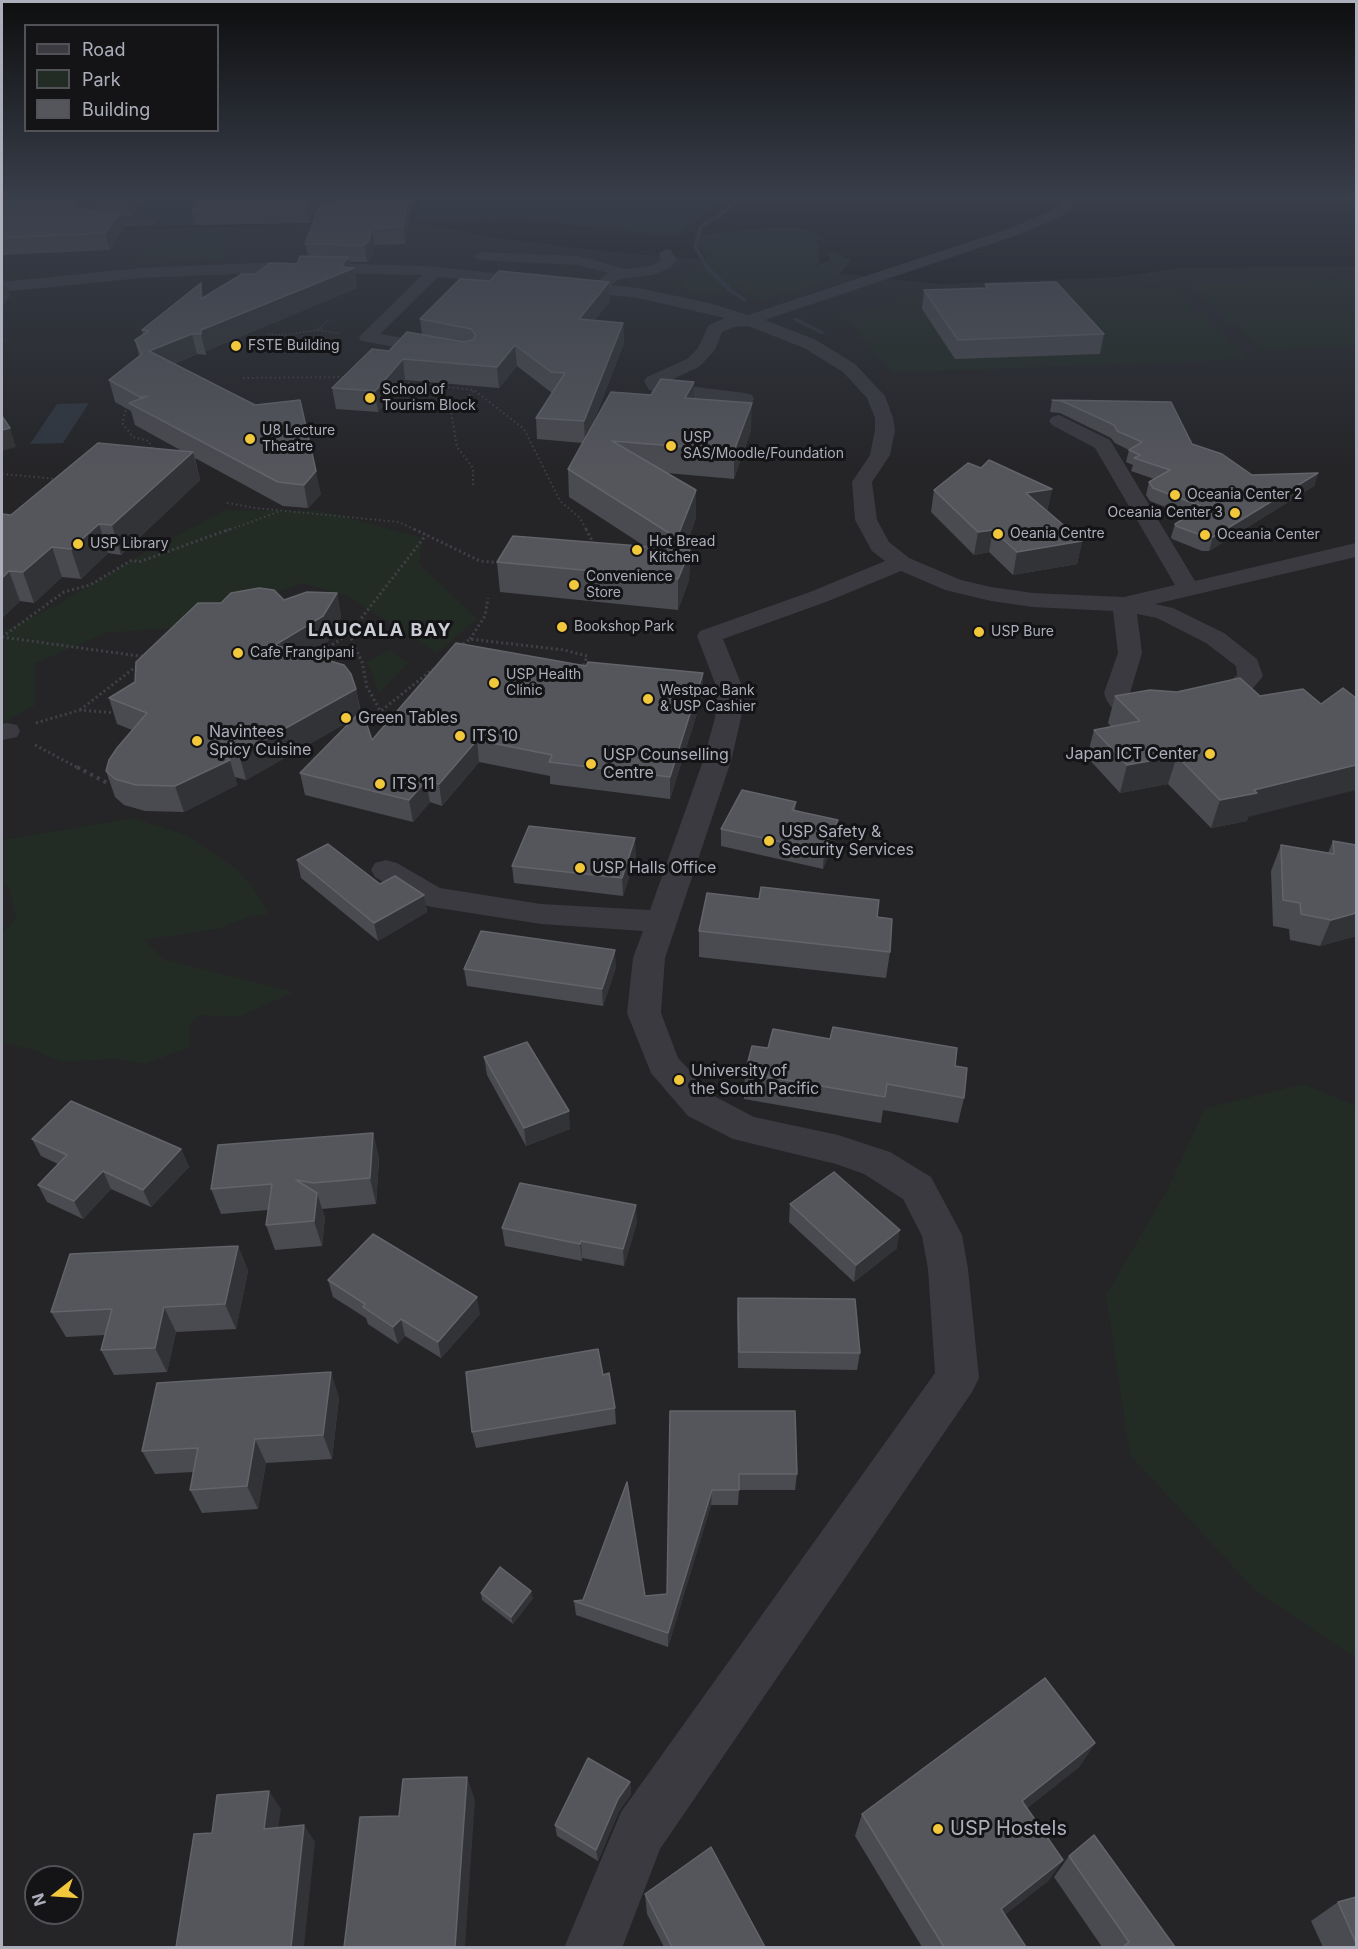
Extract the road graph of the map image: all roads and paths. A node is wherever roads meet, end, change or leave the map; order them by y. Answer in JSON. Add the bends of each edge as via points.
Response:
{"nodes":[{"id":1,"x":415,"y":288,"type":"edge"},
{"id":2,"x":597,"y":288,"type":"edge"},
{"id":3,"x":817,"y":288,"type":"edge"},
{"id":4,"x":845,"y":288,"type":"edge"},
{"id":5,"x":769,"y":304,"type":"dead end"},
{"id":6,"x":328,"y":320,"type":"dead end"},
{"id":7,"x":746,"y":321,"type":"junction"},
{"id":8,"x":268,"y":334,"type":"dead end"},
{"id":9,"x":6,"y":340,"type":"dead end"},
{"id":10,"x":2,"y":341,"type":"edge"},
{"id":11,"x":456,"y":353,"type":"edge"},
{"id":12,"x":243,"y":378,"type":"dead end"},
{"id":13,"x":357,"y":378,"type":"edge"},
{"id":14,"x":392,"y":381,"type":"edge"},
{"id":15,"x":474,"y":390,"type":"junction"},
{"id":16,"x":745,"y":399,"type":"dead end"},
{"id":17,"x":130,"y":400,"type":"edge"},
{"id":18,"x":1059,"y":421,"type":"dead end"},
{"id":19,"x":155,"y":455,"type":"edge"},
{"id":20,"x":2,"y":474,"type":"edge"},
{"id":21,"x":64,"y":479,"type":"edge"},
{"id":22,"x":473,"y":485,"type":"dead end"},
{"id":23,"x":227,"y":502,"type":"dead end"},
{"id":24,"x":282,"y":511,"type":"junction"},
{"id":25,"x":426,"y":535,"type":"junction"},
{"id":26,"x":595,"y":546,"type":"edge"},
{"id":27,"x":1356,"y":550,"type":"edge"},
{"id":28,"x":901,"y":563,"type":"junction"},
{"id":29,"x":511,"y":564,"type":"edge"},
{"id":30,"x":1189,"y":590,"type":"junction"},
{"id":31,"x":488,"y":598,"type":"dead end"},
{"id":32,"x":1124,"y":604,"type":"junction"},
{"id":33,"x":349,"y":634,"type":"junction"},
{"id":34,"x":2,"y":637,"type":"edge"},
{"id":35,"x":470,"y":639,"type":"junction"},
{"id":36,"x":456,"y":649,"type":"edge"},
{"id":37,"x":309,"y":659,"type":"edge"},
{"id":38,"x":440,"y":662,"type":"edge"},
{"id":39,"x":578,"y":678,"type":"edge"},
{"id":40,"x":80,"y":710,"type":"junction"},
{"id":41,"x":381,"y":712,"type":"junction"},
{"id":42,"x":120,"y":713,"type":"edge"},
{"id":43,"x":366,"y":723,"type":"edge"},
{"id":44,"x":397,"y":727,"type":"edge"},
{"id":45,"x":4,"y":731,"type":"edge"},
{"id":46,"x":109,"y":784,"type":"edge"},
{"id":47,"x":386,"y":870,"type":"dead end"},
{"id":48,"x":660,"y":921,"type":"junction"},
{"id":49,"x":593,"y":1947,"type":"edge"}],
"edges":[{"from":1,"to":11,"type":"street","via":[[367,337]]},
{"from":2,"to":7,"type":"street","via":[[708,308]]},
{"from":3,"to":5,"type":"street"},
{"from":4,"to":7,"type":"street"},
{"from":6,"to":8,"type":"path","via":[[318,330]]},
{"from":7,"to":16,"type":"street","via":[[715,329],[706,350],[693,363],[653,381],[656,387],[668,390]]},
{"from":7,"to":28,"type":"street","via":[[831,356],[876,396],[885,430],[880,455],[862,482],[866,520],[880,546]]},
{"from":9,"to":10,"type":"path"},
{"from":12,"to":13,"type":"path"},
{"from":14,"to":15,"type":"path"},
{"from":15,"to":22,"type":"path","via":[[451,412],[457,447],[473,468]]},
{"from":15,"to":26,"type":"path","via":[[524,429],[560,501],[580,518]]},
{"from":17,"to":19,"type":"path","via":[[122,423],[133,437],[148,441]]},
{"from":18,"to":30,"type":"street","via":[[1103,444]]},
{"from":20,"to":21,"type":"path"},
{"from":23,"to":24,"type":"path"},
{"from":24,"to":25,"type":"path","via":[[399,522]]},
{"from":24,"to":34,"type":"path","via":[[139,562],[132,560],[90,585],[64,592]]},
{"from":25,"to":29,"type":"path","via":[[480,561]]},
{"from":25,"to":33,"type":"path"},
{"from":27,"to":30,"type":"street"},
{"from":28,"to":32,"type":"street","via":[[953,585],[991,594],[1042,601]]},
{"from":28,"to":48,"type":"street","via":[[709,636],[731,691],[728,718],[714,770]]},
{"from":30,"to":32,"type":"street"},
{"from":31,"to":35,"type":"path","via":[[485,616]]},
{"from":32,"to":32,"type":"street","via":[[1165,613],[1215,638],[1248,664],[1250,676],[1230,695],[1168,709],[1133,707],[1120,701],[1117,693],[1130,653]]},
{"from":33,"to":37,"type":"path"},
{"from":33,"to":41,"type":"path","via":[[362,662],[367,687]]},
{"from":34,"to":40,"type":"path","via":[[148,658]]},
{"from":35,"to":36,"type":"path"},
{"from":35,"to":39,"type":"path","via":[[587,656]]},
{"from":38,"to":41,"type":"path"},
{"from":40,"to":42,"type":"path"},
{"from":40,"to":45,"type":"path"},
{"from":41,"to":43,"type":"path"},
{"from":41,"to":44,"type":"path","via":[[395,720]]},
{"from":45,"to":46,"type":"path"},
{"from":47,"to":48,"type":"street","via":[[432,897],[541,914]]},
{"from":48,"to":49,"type":"street","via":[[649,958],[644,1013],[663,1064],[701,1106],[746,1129],[878,1162],[917,1188],[942,1235],[957,1378],[640,1831]]}]}
